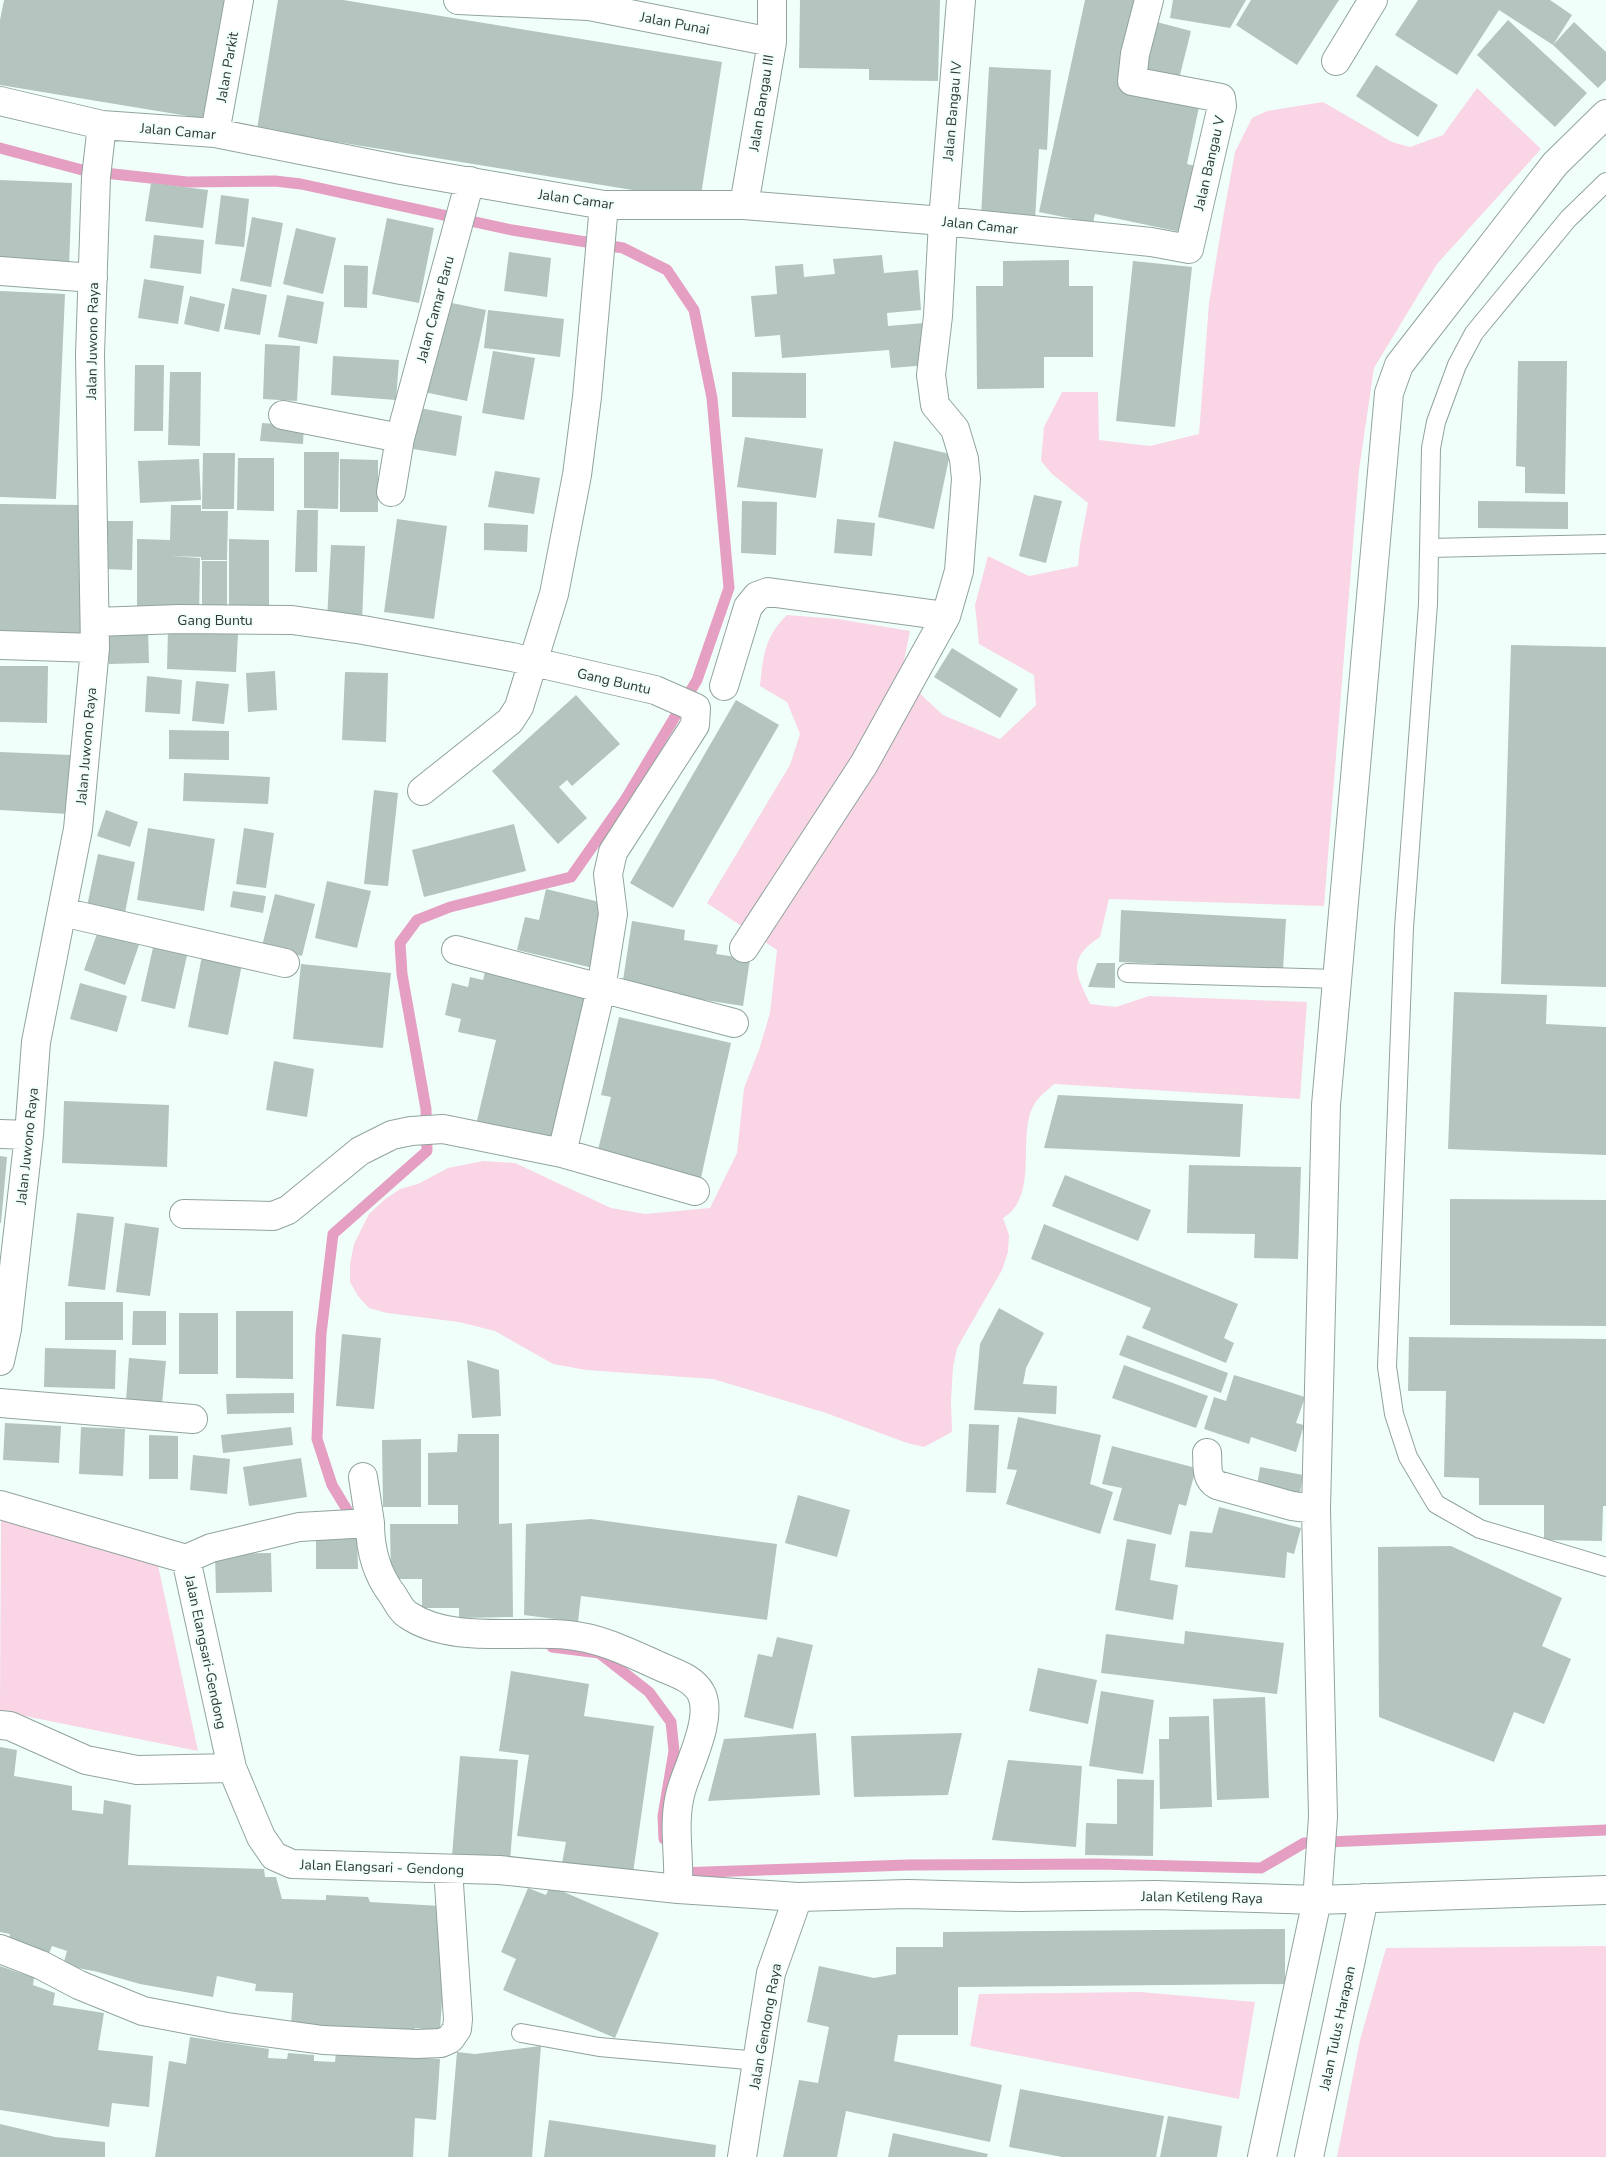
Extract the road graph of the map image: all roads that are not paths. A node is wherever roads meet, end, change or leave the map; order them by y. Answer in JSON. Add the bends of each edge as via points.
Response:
{"nodes":[{"id":1,"x":239,"y":0,"type":"edge"},
{"id":2,"x":458,"y":0,"type":"edge"},
{"id":3,"x":772,"y":0,"type":"edge"},
{"id":4,"x":961,"y":0,"type":"edge"},
{"id":5,"x":1149,"y":0,"type":"edge"},
{"id":6,"x":1373,"y":0,"type":"edge"},
{"id":7,"x":589,"y":3,"type":"edge"},
{"id":8,"x":772,"y":42,"type":"junction"},
{"id":9,"x":1336,"y":61,"type":"dead end"},
{"id":10,"x":0,"y":101,"type":"edge"},
{"id":11,"x":1606,"y":114,"type":"edge"},
{"id":12,"x":215,"y":133,"type":"junction"},
{"id":13,"x":101,"y":136,"type":"junction"},
{"id":14,"x":1606,"y":182,"type":"edge"},
{"id":15,"x":464,"y":201,"type":"junction"},
{"id":16,"x":604,"y":206,"type":"junction"},
{"id":17,"x":744,"y":206,"type":"junction"},
{"id":18,"x":943,"y":221,"type":"junction"},
{"id":19,"x":1189,"y":250,"type":"joint"},
{"id":20,"x":0,"y":271,"type":"edge"},
{"id":21,"x":93,"y":278,"type":"junction"},
{"id":22,"x":283,"y":415,"type":"dead end"},
{"id":23,"x":400,"y":438,"type":"junction"},
{"id":24,"x":391,"y":492,"type":"dead end"},
{"id":25,"x":1606,"y":544,"type":"edge"},
{"id":26,"x":1430,"y":548,"type":"junction"},
{"id":27,"x":946,"y":616,"type":"junction"},
{"id":28,"x":95,"y":635,"type":"junction"},
{"id":29,"x":0,"y":645,"type":"edge"},
{"id":30,"x":534,"y":662,"type":"junction"},
{"id":31,"x":724,"y":686,"type":"dead end"},
{"id":32,"x":422,"y":791,"type":"dead end"},
{"id":33,"x":62,"y":912,"type":"junction"},
{"id":34,"x":744,"y":948,"type":"dead end"},
{"id":35,"x":456,"y":950,"type":"dead end"},
{"id":36,"x":285,"y":963,"type":"dead end"},
{"id":37,"x":1127,"y":973,"type":"dead end"},
{"id":38,"x":1337,"y":979,"type":"junction"},
{"id":39,"x":601,"y":989,"type":"junction"},
{"id":40,"x":734,"y":1023,"type":"dead end"},
{"id":41,"x":0,"y":1134,"type":"edge"},
{"id":42,"x":28,"y":1135,"type":"junction"},
{"id":43,"x":562,"y":1153,"type":"junction"},
{"id":44,"x":696,"y":1191,"type":"dead end"},
{"id":45,"x":184,"y":1214,"type":"dead end"},
{"id":46,"x":0,"y":1361,"type":"edge"},
{"id":47,"x":0,"y":1403,"type":"edge"},
{"id":48,"x":193,"y":1419,"type":"dead end"},
{"id":49,"x":1207,"y":1453,"type":"dead end"},
{"id":50,"x":364,"y":1477,"type":"dead end"},
{"id":51,"x":0,"y":1505,"type":"edge"},
{"id":52,"x":1316,"y":1510,"type":"junction"},
{"id":53,"x":360,"y":1524,"type":"junction"},
{"id":54,"x":186,"y":1559,"type":"junction"},
{"id":55,"x":1606,"y":1566,"type":"edge"},
{"id":56,"x":0,"y":1725,"type":"edge"},
{"id":57,"x":232,"y":1768,"type":"junction"},
{"id":58,"x":448,"y":1869,"type":"junction"},
{"id":59,"x":678,"y":1878,"type":"junction"},
{"id":60,"x":1606,"y":1890,"type":"edge"},
{"id":61,"x":798,"y":1897,"type":"junction"},
{"id":62,"x":1364,"y":1898,"type":"junction"},
{"id":63,"x":1317,"y":1900,"type":"junction"},
{"id":64,"x":0,"y":1949,"type":"edge"},
{"id":65,"x":521,"y":2033,"type":"dead end"},
{"id":66,"x":759,"y":2060,"type":"junction"},
{"id":67,"x":742,"y":2157,"type":"edge"},
{"id":68,"x":1262,"y":2157,"type":"edge"},
{"id":69,"x":1310,"y":2157,"type":"edge"}],
"edges":[{"from":1,"to":12,"type":"street","name":"Jalan Parkit"},
{"from":2,"to":7,"type":"street","name":"Jalan Punai"},
{"from":3,"to":8,"type":"street","name":"Jalan Bangau III"},
{"from":4,"to":18,"type":"street","name":"Jalan Bangau IV"},
{"from":5,"to":19,"type":"street","name":"Jalan Bangau V","via":[[1135,54],[1132,81],[1221,98],[1222,106]]},
{"from":6,"to":9,"type":"street"},
{"from":7,"to":8,"type":"street","name":"Jalan Punai"},
{"from":8,"to":17,"type":"street","name":"Jalan Bangau III"},
{"from":10,"to":13,"type":"street","name":"Jalan Camar"},
{"from":11,"to":38,"type":"street","via":[[1554,164],[1399,366],[1390,393]]},
{"from":12,"to":13,"type":"street","name":"Jalan Camar"},
{"from":12,"to":15,"type":"street","name":"Jalan Camar"},
{"from":13,"to":21,"type":"street","name":"Jalan Juwono Raya","via":[[96,177]]},
{"from":14,"to":26,"type":"lane","via":[[1568,219],[1498,303],[1474,333],[1458,365],[1436,422],[1431,448]]},
{"from":15,"to":16,"type":"street","name":"Jalan Camar"},
{"from":15,"to":23,"type":"street","name":"Jalan Camar Baru"},
{"from":16,"to":17,"type":"street","name":"Jalan Camar"},
{"from":16,"to":30,"type":"street","via":[[577,475],[554,594]]},
{"from":17,"to":18,"type":"street","name":"Jalan Camar"},
{"from":18,"to":19,"type":"street","name":"Jalan Camar","via":[[1151,242]]},
{"from":18,"to":27,"type":"street","name":"Jalan Bangau IV","via":[[931,375],[935,405],[955,429],[966,479],[959,571]]},
{"from":20,"to":21,"type":"street"},
{"from":21,"to":28,"type":"street","name":"Jalan Juwono Raya","via":[[90,354]]},
{"from":22,"to":23,"type":"street"},
{"from":23,"to":24,"type":"street","name":"Jalan Camar Baru"},
{"from":25,"to":26,"type":"lane"},
{"from":26,"to":55,"type":"lane","via":[[1404,938],[1387,1367],[1394,1414],[1408,1457],[1436,1504],[1480,1529]]},
{"from":27,"to":31,"type":"street","via":[[768,592],[757,596],[748,607]]},
{"from":27,"to":34,"type":"street","name":"Jalan Bangau IV","via":[[864,764]]},
{"from":28,"to":29,"type":"street","name":"Gang Buntu"},
{"from":28,"to":30,"type":"street","name":"Gang Buntu","via":[[179,619],[292,620]]},
{"from":28,"to":33,"type":"street","name":"Jalan Juwono Raya","via":[[78,829]]},
{"from":30,"to":32,"type":"street","via":[[519,707],[510,721]]},
{"from":30,"to":39,"type":"street","name":"Gang Buntu","via":[[661,692],[696,708],[695,725],[613,852],[608,874],[613,914]]},
{"from":33,"to":36,"type":"street"},
{"from":33,"to":42,"type":"street","name":"Jalan Juwono Raya","via":[[36,1042]]},
{"from":35,"to":39,"type":"street"},
{"from":37,"to":38,"type":"lane"},
{"from":38,"to":52,"type":"street","via":[[1326,1105]]},
{"from":39,"to":40,"type":"street"},
{"from":39,"to":43,"type":"street","name":"Gang Buntu"},
{"from":41,"to":42,"type":"street"},
{"from":42,"to":46,"type":"street","name":"Jalan Juwono Raya","via":[[7,1329]]},
{"from":43,"to":44,"type":"street"},
{"from":43,"to":45,"type":"street","via":[[443,1129],[411,1131],[392,1135],[360,1151],[288,1210],[273,1216]]},
{"from":47,"to":48,"type":"street"},
{"from":49,"to":52,"type":"street","via":[[1211,1482]]},
{"from":50,"to":53,"type":"street"},
{"from":51,"to":54,"type":"street"},
{"from":52,"to":63,"type":"street","via":[[1323,1817]]},
{"from":53,"to":54,"type":"street","name":"Jalan Elangsari-Gendong","via":[[299,1527],[211,1548]]},
{"from":53,"to":59,"type":"street","via":[[384,1583],[406,1614],[428,1626],[467,1633],[568,1635],[608,1643],[689,1680],[701,1693],[705,1712],[702,1727],[676,1815]]},
{"from":54,"to":57,"type":"street","name":"Jalan Elangsari-Gendong"},
{"from":56,"to":57,"type":"street","via":[[10,1726],[86,1760],[137,1770]]},
{"from":57,"to":58,"type":"street","name":"Jalan Elangsari - Gendong","via":[[260,1837],[274,1856],[292,1864]]},
{"from":58,"to":59,"type":"street","name":"Jalan Elangsari - Gendong"},
{"from":58,"to":64,"type":"street","via":[[458,2019],[457,2029],[450,2039],[441,2043],[323,2040],[143,2011],[79,1985],[41,1964]]},
{"from":59,"to":61,"type":"street","name":"Jalan Elangsari - Gendong"},
{"from":60,"to":62,"type":"street","name":"Jalan Ketileng Raya"},
{"from":61,"to":63,"type":"street","name":"Jalan Ketileng Raya","via":[[1155,1894]]},
{"from":61,"to":66,"type":"street","name":"Jalan Gendong Raya","via":[[772,1973]]},
{"from":62,"to":63,"type":"street","name":"Jalan Ketileng Raya"},
{"from":62,"to":69,"type":"street","name":"Jalan Tulus Harapan"},
{"from":63,"to":68,"type":"street"},
{"from":65,"to":66,"type":"lane","via":[[599,2047]]},
{"from":66,"to":67,"type":"street","name":"Jalan Gendong Raya"}]}
